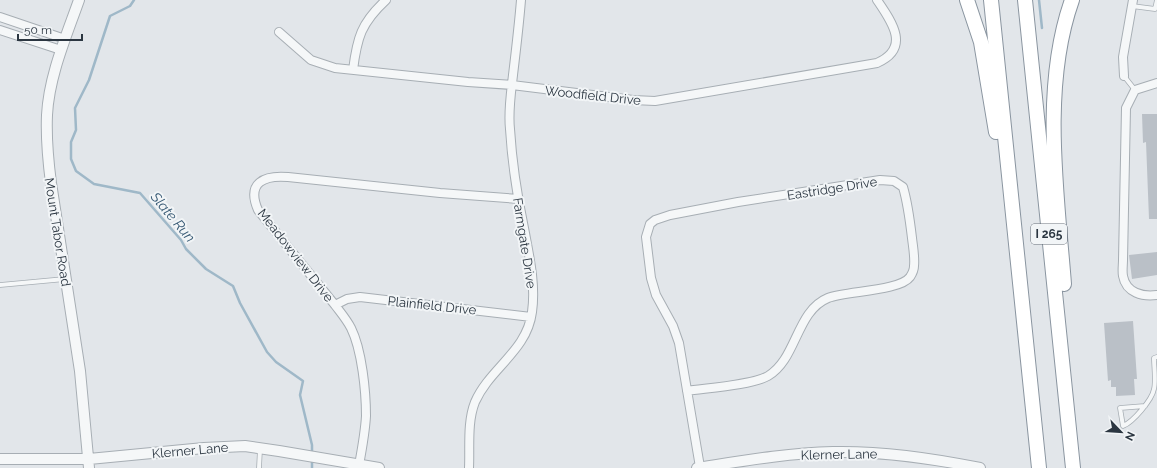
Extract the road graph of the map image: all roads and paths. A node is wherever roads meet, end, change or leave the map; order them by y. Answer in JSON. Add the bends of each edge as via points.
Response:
{"nodes":[{"id":1,"x":78,"y":0,"type":"edge"},
{"id":2,"x":386,"y":0,"type":"edge"},
{"id":3,"x":522,"y":0,"type":"edge"},
{"id":4,"x":877,"y":0,"type":"edge"},
{"id":5,"x":967,"y":0,"type":"edge"},
{"id":6,"x":990,"y":0,"type":"edge"},
{"id":7,"x":1025,"y":0,"type":"edge"},
{"id":8,"x":1072,"y":0,"type":"edge"},
{"id":9,"x":1157,"y":0,"type":"edge"},
{"id":10,"x":1132,"y":3,"type":"edge"},
{"id":11,"x":0,"y":17,"type":"edge"},
{"id":12,"x":0,"y":30,"type":"edge"},
{"id":13,"x":279,"y":32,"type":"dead end"},
{"id":14,"x":65,"y":39,"type":"junction"},
{"id":15,"x":61,"y":50,"type":"junction"},
{"id":16,"x":353,"y":70,"type":"junction"},
{"id":17,"x":1124,"y":76,"type":"joint"},
{"id":18,"x":1157,"y":83,"type":"edge"},
{"id":19,"x":512,"y":85,"type":"junction"},
{"id":20,"x":1135,"y":90,"type":"junction"},
{"id":21,"x":519,"y":199,"type":"junction"},
{"id":22,"x":1017,"y":258,"type":"junction"},
{"id":23,"x":65,"y":279,"type":"junction"},
{"id":24,"x":0,"y":286,"type":"edge"},
{"id":25,"x":1157,"y":295,"type":"edge"},
{"id":26,"x":335,"y":305,"type":"junction"},
{"id":27,"x":531,"y":317,"type":"junction"},
{"id":28,"x":1061,"y":347,"type":"junction"},
{"id":29,"x":1157,"y":357,"type":"edge"},
{"id":30,"x":687,"y":391,"type":"junction"},
{"id":31,"x":1145,"y":406,"type":"junction"},
{"id":32,"x":260,"y":448,"type":"junction"},
{"id":33,"x":0,"y":459,"type":"edge"},
{"id":34,"x":89,"y":464,"type":"edge"},
{"id":35,"x":359,"y":465,"type":"junction"},
{"id":36,"x":259,"y":468,"type":"edge"},
{"id":37,"x":378,"y":468,"type":"edge"},
{"id":38,"x":469,"y":468,"type":"edge"},
{"id":39,"x":697,"y":468,"type":"edge"},
{"id":40,"x":700,"y":468,"type":"edge"},
{"id":41,"x":980,"y":468,"type":"edge"},
{"id":42,"x":1039,"y":468,"type":"edge"},
{"id":43,"x":1074,"y":468,"type":"edge"}],
"edges":[{"from":1,"to":14,"type":"street","name":"Mount Tabor Road"},
{"from":2,"to":16,"type":"street","via":[[363,26]]},
{"from":3,"to":19,"type":"street","name":"Farmgate Drive"},
{"from":4,"to":19,"type":"street","name":"Woodfield Drive","via":[[893,24],[897,42],[890,55],[877,63],[666,100],[633,100]]},
{"from":5,"to":22,"type":"highway","via":[[981,42]]},
{"from":6,"to":22,"type":"highway","number":"I 265"},
{"from":7,"to":28,"type":"highway","number":"I 265"},
{"from":8,"to":28,"type":"highway","via":[[1060,52],[1054,103],[1067,332]]},
{"from":9,"to":10,"type":"lane","via":[[1155,9]]},
{"from":10,"to":17,"type":"street","via":[[1123,57]]},
{"from":11,"to":14,"type":"street"},
{"from":12,"to":15,"type":"street"},
{"from":13,"to":16,"type":"street","name":"Woodfield Drive","via":[[311,60],[335,68]]},
{"from":14,"to":15,"type":"street","name":"Mount Tabor Road"},
{"from":15,"to":23,"type":"street","name":"Mount Tabor Road","via":[[50,95],[47,134],[51,183]]},
{"from":16,"to":19,"type":"street","name":"Woodfield Drive"},
{"from":17,"to":20,"type":"lane"},
{"from":18,"to":20,"type":"street"},
{"from":19,"to":21,"type":"street","name":"Farmgate Drive","via":[[510,129]]},
{"from":20,"to":25,"type":"street","via":[[1126,108],[1123,276],[1137,294]]},
{"from":21,"to":26,"type":"street","name":"Meadowview Drive","via":[[288,177],[264,178],[255,190],[258,210]]},
{"from":21,"to":27,"type":"street","name":"Farmgate Drive","via":[[534,289]]},
{"from":22,"to":42,"type":"highway","number":"I 265"},
{"from":23,"to":24,"type":"lane"},
{"from":23,"to":34,"type":"street","name":"Mount Tabor Road","via":[[80,370]]},
{"from":26,"to":27,"type":"street","name":"Plainfield Drive","via":[[347,299],[360,297]]},
{"from":26,"to":35,"type":"street","name":"Meadowview Drive","via":[[351,329],[360,356],[366,415]]},
{"from":27,"to":38,"type":"street","name":"Farmgate Drive","via":[[524,338],[488,381],[475,403],[471,421]]},
{"from":28,"to":43,"type":"highway","number":"I 265"},
{"from":29,"to":31,"type":"lane","via":[[1154,358],[1154,389]]},
{"from":30,"to":30,"type":"street","name":"Eastridge Drive","via":[[679,343],[650,278],[646,237],[650,224],[670,215],[880,180],[894,181],[903,187],[907,200],[914,260],[909,279],[896,285],[835,296],[820,302],[809,314],[776,370],[761,379]]},
{"from":30,"to":40,"type":"street","name":"Eastridge Drive"},
{"from":31,"to":31,"type":"lane","via":[[1127,424],[1123,426],[1120,408]]},
{"from":32,"to":34,"type":"street","name":"Klerner Lane","via":[[204,448]]},
{"from":32,"to":35,"type":"street","name":"Klerner Lane"},
{"from":32,"to":36,"type":"lane"},
{"from":33,"to":34,"type":"street","name":"Klerner Lane"},
{"from":35,"to":37,"type":"street","name":"Klerner Lane"},
{"from":39,"to":40,"type":"street","name":"Klerner Lane"},
{"from":40,"to":41,"type":"street","name":"Klerner Lane","via":[[808,453],[857,452],[909,455]]}]}
